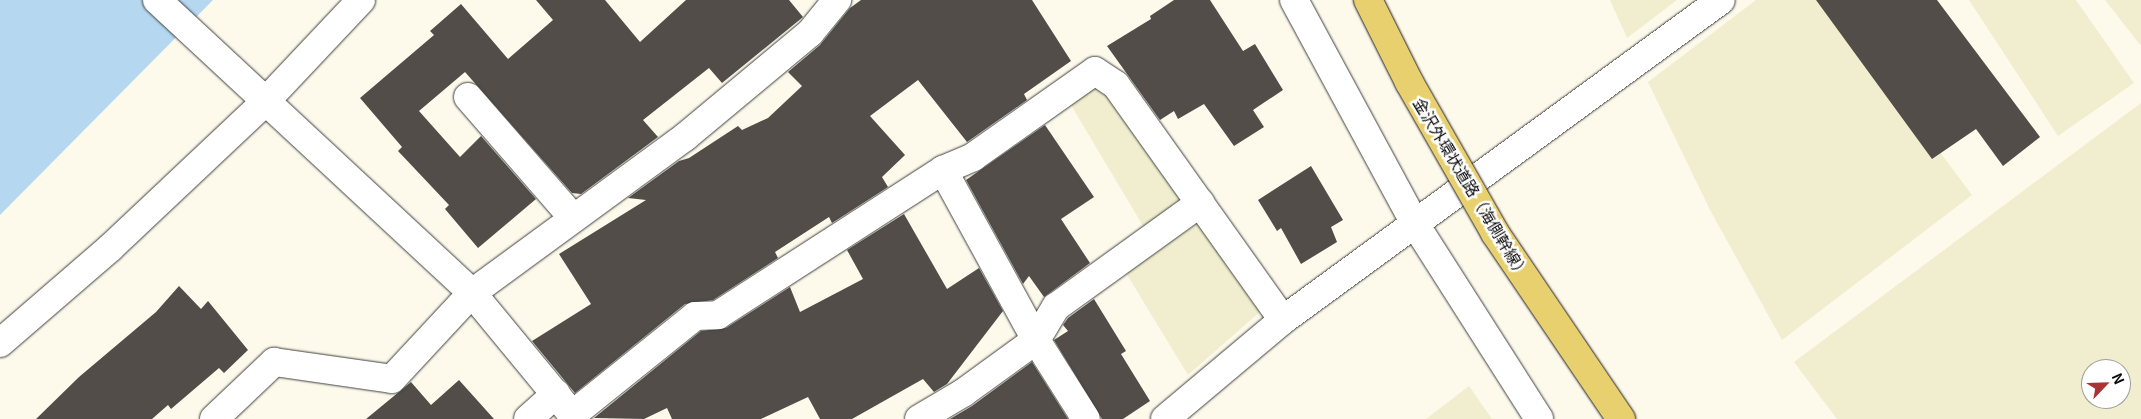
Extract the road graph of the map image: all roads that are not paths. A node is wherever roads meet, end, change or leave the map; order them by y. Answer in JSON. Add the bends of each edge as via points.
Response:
{"nodes":[{"id":1,"x":157,"y":0,"type":"edge"},
{"id":2,"x":361,"y":0,"type":"edge"},
{"id":3,"x":837,"y":0,"type":"edge"},
{"id":4,"x":1294,"y":0,"type":"edge"},
{"id":5,"x":1368,"y":0,"type":"edge"},
{"id":6,"x":1722,"y":0,"type":"edge"},
{"id":7,"x":468,"y":97,"type":"dead end"},
{"id":8,"x":265,"y":102,"type":"junction"},
{"id":9,"x":943,"y":170,"type":"junction"},
{"id":10,"x":1200,"y":203,"type":"junction"},
{"id":11,"x":573,"y":218,"type":"junction"},
{"id":12,"x":1415,"y":224,"type":"junction"},
{"id":13,"x":472,"y":293,"type":"junction"},
{"id":14,"x":1283,"y":320,"type":"junction"},
{"id":15,"x":1036,"y":340,"type":"junction"},
{"id":16,"x":0,"y":343,"type":"edge"},
{"id":17,"x":568,"y":409,"type":"edge"},
{"id":18,"x":214,"y":419,"type":"edge"},
{"id":19,"x":528,"y":419,"type":"edge"},
{"id":20,"x":920,"y":419,"type":"edge"},
{"id":21,"x":1086,"y":419,"type":"edge"},
{"id":22,"x":1165,"y":419,"type":"edge"},
{"id":23,"x":1539,"y":419,"type":"edge"},
{"id":24,"x":1621,"y":419,"type":"edge"}],
"edges":[{"from":1,"to":8,"type":"street"},
{"from":2,"to":8,"type":"street"},
{"from":3,"to":11,"type":"street","via":[[810,33],[685,137]]},
{"from":4,"to":12,"type":"street"},
{"from":5,"to":24,"type":"main road","name":"金沢外環状道路（海側幹線）","bridge":true,"via":[[1409,82],[1495,232]]},
{"from":6,"to":12,"type":"street"},
{"from":7,"to":11,"type":"street"},
{"from":8,"to":13,"type":"street"},
{"from":8,"to":16,"type":"street","via":[[110,248]]},
{"from":9,"to":10,"type":"street","via":[[973,157],[1095,71],[1116,85]]},
{"from":9,"to":15,"type":"street"},
{"from":9,"to":17,"type":"street","via":[[718,315],[695,316]]},
{"from":10,"to":14,"type":"street"},
{"from":10,"to":15,"type":"street","via":[[1056,307]]},
{"from":11,"to":13,"type":"street"},
{"from":12,"to":14,"type":"street"},
{"from":12,"to":23,"type":"street"},
{"from":13,"to":17,"type":"street"},
{"from":13,"to":18,"type":"street","via":[[392,379],[274,362]]},
{"from":14,"to":22,"type":"street"},
{"from":15,"to":20,"type":"street","via":[[963,393]]},
{"from":15,"to":21,"type":"street"},
{"from":17,"to":19,"type":"street"}]}
